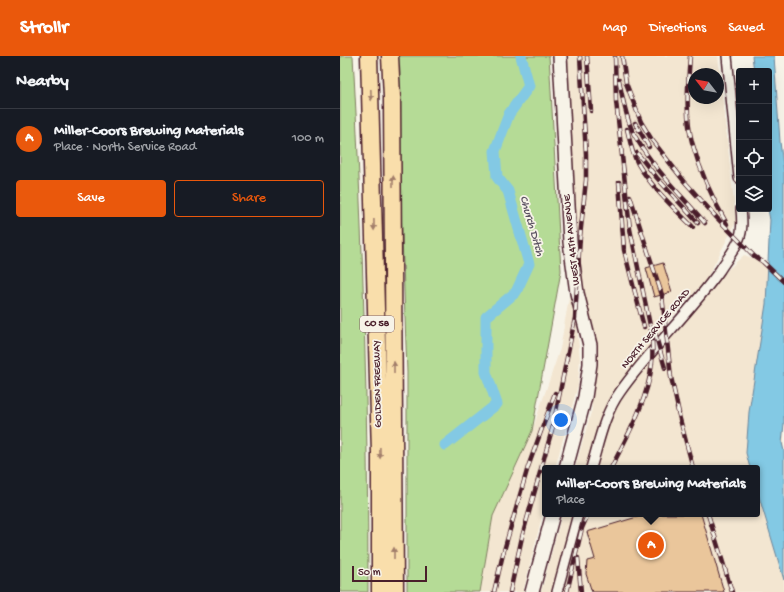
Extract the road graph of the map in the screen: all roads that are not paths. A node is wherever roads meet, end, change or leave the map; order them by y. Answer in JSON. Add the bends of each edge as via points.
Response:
{"nodes":[{"id":1,"x":369,"y":56,"type":"edge"},
{"id":2,"x":390,"y":56,"type":"edge"},
{"id":3,"x":560,"y":56,"type":"edge"},
{"id":4,"x":727,"y":56,"type":"edge"},
{"id":5,"x":739,"y":176,"type":"edge"},
{"id":6,"x":742,"y":212,"type":"edge"},
{"id":7,"x":567,"y":465,"type":"edge"},
{"id":8,"x":592,"y":465,"type":"edge"},
{"id":9,"x":552,"y":517,"type":"edge"},
{"id":10,"x":577,"y":517,"type":"edge"},
{"id":11,"x":380,"y":592,"type":"edge"},
{"id":12,"x":394,"y":592,"type":"edge"},
{"id":13,"x":532,"y":592,"type":"edge"},
{"id":14,"x":557,"y":592,"type":"edge"}],
"edges":[{"from":1,"to":11,"type":"highway","name":"GOLDEN FREEWAY","number":"CO 58","one_way":true,"via":[[380,453]]},
{"from":12,"to":2,"type":"highway","name":"GOLDEN FREEWAY","number":"CO 58","one_way":true},
{"from":3,"to":7,"type":"street","name":"WEST 44TH AVENUE","via":[[570,242],[577,293],[590,346],[585,397]]},
{"from":4,"to":5,"type":"street"},
{"from":6,"to":8,"type":"street","name":"NORTH SERVICE ROAD","via":[[739,238],[714,278],[619,393],[607,416]]},
{"from":9,"to":13,"type":"street"},
{"from":10,"to":14,"type":"street"}]}
